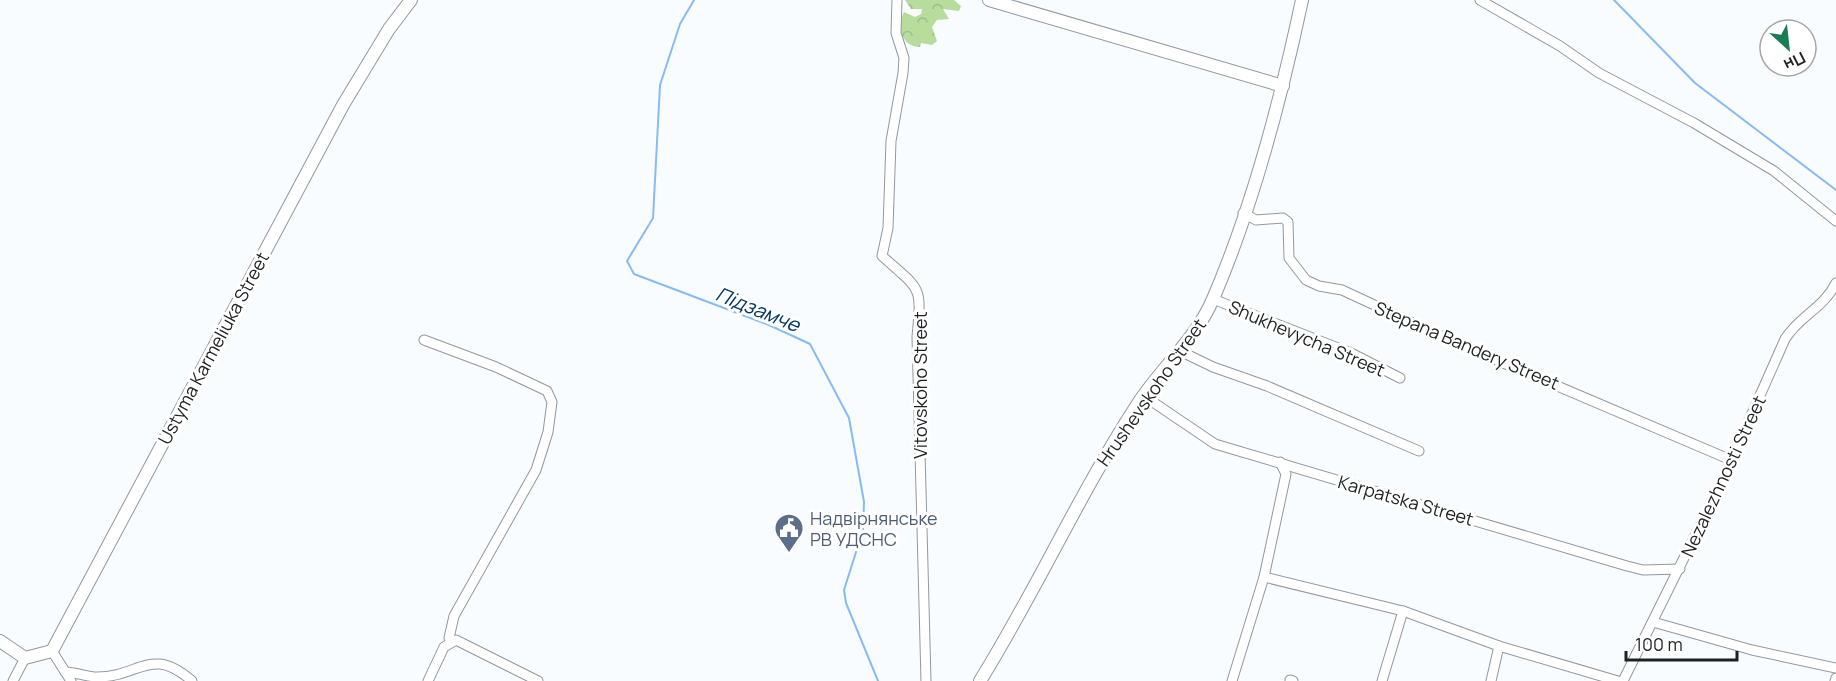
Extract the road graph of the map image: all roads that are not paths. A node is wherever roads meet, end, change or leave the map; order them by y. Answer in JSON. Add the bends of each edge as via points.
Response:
{"nodes":[{"id":1,"x":411,"y":0,"type":"edge"},
{"id":2,"x":897,"y":0,"type":"edge"},
{"id":3,"x":989,"y":0,"type":"edge"},
{"id":4,"x":1302,"y":0,"type":"edge"},
{"id":5,"x":1480,"y":0,"type":"edge"},
{"id":6,"x":1283,"y":86,"type":"junction"},
{"id":7,"x":1243,"y":213,"type":"junction"},
{"id":8,"x":1836,"y":222,"type":"edge"},
{"id":9,"x":1836,"y":283,"type":"edge"},
{"id":10,"x":1213,"y":299,"type":"junction"},
{"id":11,"x":424,"y":340,"type":"dead end"},
{"id":12,"x":1180,"y":351,"type":"junction"},
{"id":13,"x":1400,"y":378,"type":"dead end"},
{"id":14,"x":1144,"y":396,"type":"junction"},
{"id":15,"x":1419,"y":452,"type":"dead end"},
{"id":16,"x":1731,"y":460,"type":"junction"},
{"id":17,"x":1280,"y":462,"type":"junction"},
{"id":18,"x":1680,"y":569,"type":"junction"},
{"id":19,"x":1264,"y":577,"type":"junction"},
{"id":20,"x":1403,"y":611,"type":"junction"},
{"id":21,"x":1653,"y":622,"type":"junction"},
{"id":22,"x":450,"y":640,"type":"junction"},
{"id":23,"x":0,"y":641,"type":"edge"},
{"id":24,"x":1499,"y":646,"type":"junction"},
{"id":25,"x":52,"y":651,"type":"junction"},
{"id":26,"x":25,"y":658,"type":"junction"},
{"id":27,"x":1836,"y":668,"type":"edge"},
{"id":28,"x":65,"y":672,"type":"junction"},
{"id":29,"x":13,"y":681,"type":"edge"},
{"id":30,"x":71,"y":681,"type":"edge"},
{"id":31,"x":192,"y":681,"type":"edge"},
{"id":32,"x":428,"y":681,"type":"edge"},
{"id":33,"x":538,"y":681,"type":"edge"},
{"id":34,"x":926,"y":681,"type":"edge"},
{"id":35,"x":981,"y":681,"type":"edge"},
{"id":36,"x":1232,"y":681,"type":"edge"},
{"id":37,"x":1382,"y":681,"type":"edge"},
{"id":38,"x":1491,"y":681,"type":"edge"},
{"id":39,"x":1618,"y":681,"type":"edge"},
{"id":40,"x":1623,"y":681,"type":"edge"}],
"edges":[{"from":1,"to":25,"type":"street","name":"Ustyma Karmeliuka Street","via":[[343,105]]},
{"from":2,"to":34,"type":"street","name":"Vitovskoho Street","via":[[896,33],[904,58],[891,141],[888,228],[882,256],[920,293],[917,337]]},
{"from":3,"to":6,"type":"street"},
{"from":4,"to":6,"type":"street","name":"Hrushevskoho Street"},
{"from":5,"to":8,"type":"street","via":[[1560,46],[1599,74],[1694,123],[1774,171]]},
{"from":6,"to":7,"type":"street","name":"Hrushevskoho Street"},
{"from":7,"to":10,"type":"street","name":"Hrushevskoho Street"},
{"from":7,"to":16,"type":"street","name":"Stepana Bandery Street","via":[[1256,220],[1283,218],[1288,222],[1289,258],[1306,280],[1342,290]]},
{"from":9,"to":16,"type":"street","name":"Nezalezhnosti Street","via":[[1822,305],[1799,321],[1785,339]]},
{"from":10,"to":12,"type":"street","name":"Hrushevskoho Street"},
{"from":10,"to":13,"type":"street","name":"Shukhevycha Street","via":[[1351,353]]},
{"from":11,"to":22,"type":"street","via":[[547,391],[552,402],[536,470],[454,616]]},
{"from":12,"to":14,"type":"street","name":"Hrushevskoho Street"},
{"from":12,"to":15,"type":"street"},
{"from":14,"to":17,"type":"street","name":"Karpatska Street","via":[[1215,444]]},
{"from":14,"to":35,"type":"street","name":"Hrushevskoho Street","via":[[1094,474]]},
{"from":16,"to":18,"type":"street","name":"Nezalezhnosti Street"},
{"from":17,"to":18,"type":"street","name":"Karpatska Street","via":[[1627,566],[1643,570]]},
{"from":17,"to":19,"type":"street","via":[[1286,474]]},
{"from":18,"to":21,"type":"street","name":"Nezalezhnosti Street"},
{"from":19,"to":20,"type":"street"},
{"from":19,"to":36,"type":"street"},
{"from":20,"to":24,"type":"street"},
{"from":20,"to":37,"type":"street"},
{"from":21,"to":27,"type":"street","via":[[1752,650]]},
{"from":21,"to":40,"type":"street","name":"Nezalezhnosti Street"},
{"from":22,"to":32,"type":"street"},
{"from":22,"to":33,"type":"street"},
{"from":23,"to":26,"type":"street"},
{"from":24,"to":38,"type":"street"},
{"from":24,"to":39,"type":"street"},
{"from":25,"to":26,"type":"street"},
{"from":25,"to":28,"type":"street"},
{"from":26,"to":29,"type":"street"},
{"from":28,"to":30,"type":"street"},
{"from":28,"to":31,"type":"street","via":[[96,677],[157,663],[169,664]]}]}
